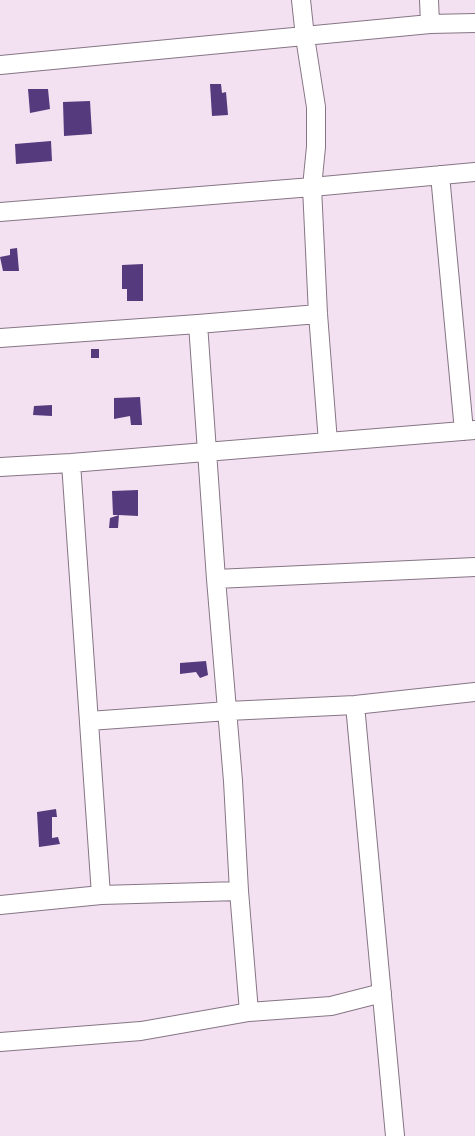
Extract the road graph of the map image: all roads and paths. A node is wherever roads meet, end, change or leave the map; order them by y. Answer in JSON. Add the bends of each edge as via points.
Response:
{"nodes":[{"id":1,"x":301,"y":0,"type":"edge"},
{"id":2,"x":429,"y":0,"type":"edge"},
{"id":3,"x":475,"y":23,"type":"edge"},
{"id":4,"x":430,"y":24,"type":"junction"},
{"id":5,"x":305,"y":37,"type":"junction"},
{"id":6,"x":0,"y":65,"type":"edge"},
{"id":7,"x":475,"y":172,"type":"edge"},
{"id":8,"x":440,"y":175,"type":"junction"},
{"id":9,"x":312,"y":188,"type":"junction"},
{"id":10,"x":0,"y":212,"type":"edge"},
{"id":11,"x":318,"y":314,"type":"junction"},
{"id":12,"x":198,"y":324,"type":"junction"},
{"id":13,"x":0,"y":338,"type":"edge"},
{"id":14,"x":470,"y":430,"type":"edge"},
{"id":15,"x":328,"y":442,"type":"junction"},
{"id":16,"x":207,"y":452,"type":"junction"},
{"id":17,"x":71,"y":463,"type":"junction"},
{"id":18,"x":0,"y":467,"type":"edge"},
{"id":19,"x":475,"y":571,"type":"edge"},
{"id":20,"x":216,"y":580,"type":"junction"},
{"id":21,"x":475,"y":692,"type":"edge"},
{"id":22,"x":355,"y":705,"type":"junction"},
{"id":23,"x":228,"y":711,"type":"junction"},
{"id":24,"x":88,"y":721,"type":"junction"},
{"id":25,"x":239,"y":891,"type":"junction"},
{"id":26,"x":101,"y":895,"type":"junction"},
{"id":27,"x":0,"y":906,"type":"edge"},
{"id":28,"x":382,"y":993,"type":"junction"},
{"id":29,"x":249,"y":1012,"type":"junction"},
{"id":30,"x":0,"y":1042,"type":"edge"},
{"id":31,"x":395,"y":1136,"type":"edge"}],
"edges":[{"from":1,"to":5,"type":"street"},
{"from":2,"to":4,"type":"street"},
{"from":3,"to":4,"type":"street"},
{"from":4,"to":5,"type":"street"},
{"from":5,"to":6,"type":"street"},
{"from":5,"to":9,"type":"street","via":[[316,107]]},
{"from":7,"to":8,"type":"street"},
{"from":8,"to":9,"type":"street"},
{"from":8,"to":14,"type":"street"},
{"from":9,"to":10,"type":"street"},
{"from":9,"to":11,"type":"street"},
{"from":11,"to":12,"type":"street"},
{"from":11,"to":15,"type":"street"},
{"from":12,"to":13,"type":"street"},
{"from":12,"to":16,"type":"street"},
{"from":14,"to":15,"type":"street"},
{"from":15,"to":16,"type":"street"},
{"from":16,"to":17,"type":"street"},
{"from":16,"to":20,"type":"street"},
{"from":17,"to":18,"type":"street"},
{"from":17,"to":24,"type":"street"},
{"from":19,"to":20,"type":"street"},
{"from":20,"to":23,"type":"street"},
{"from":21,"to":22,"type":"street"},
{"from":22,"to":23,"type":"street"},
{"from":22,"to":28,"type":"street"},
{"from":23,"to":24,"type":"street"},
{"from":23,"to":25,"type":"street"},
{"from":24,"to":26,"type":"street"},
{"from":25,"to":26,"type":"street"},
{"from":25,"to":29,"type":"street"},
{"from":26,"to":27,"type":"street"},
{"from":28,"to":29,"type":"street","via":[[331,1006]]},
{"from":28,"to":31,"type":"street"},
{"from":29,"to":30,"type":"street","via":[[141,1031]]}]}
